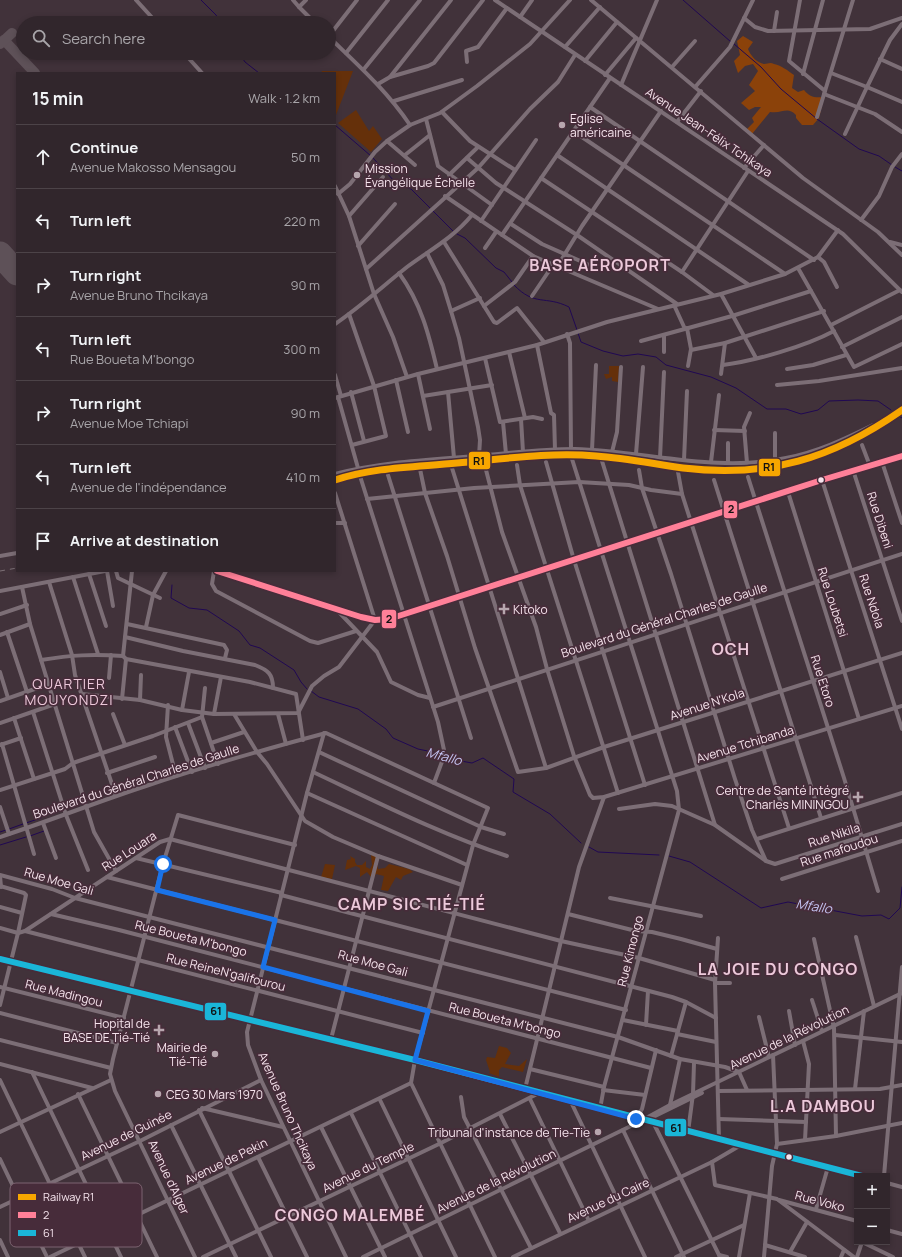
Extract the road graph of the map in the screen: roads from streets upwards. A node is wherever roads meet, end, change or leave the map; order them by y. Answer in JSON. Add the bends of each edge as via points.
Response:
{"nodes":[{"id":1,"x":136,"y":0,"type":"edge"},
{"id":2,"x":293,"y":0,"type":"edge"},
{"id":3,"x":306,"y":0,"type":"edge"},
{"id":4,"x":357,"y":0,"type":"edge"},
{"id":5,"x":388,"y":0,"type":"edge"},
{"id":6,"x":420,"y":0,"type":"edge"},
{"id":7,"x":451,"y":0,"type":"edge"},
{"id":8,"x":483,"y":0,"type":"edge"},
{"id":9,"x":532,"y":0,"type":"edge"},
{"id":10,"x":570,"y":0,"type":"edge"},
{"id":11,"x":591,"y":0,"type":"edge"},
{"id":12,"x":657,"y":0,"type":"edge"},
{"id":13,"x":753,"y":0,"type":"edge"},
{"id":14,"x":800,"y":0,"type":"edge"},
{"id":15,"x":823,"y":0,"type":"edge"},
{"id":16,"x":853,"y":0,"type":"edge"},
{"id":17,"x":497,"y":1,"type":"edge"},
{"id":18,"x":299,"y":7,"type":"junction"},
{"id":19,"x":600,"y":7,"type":"junction"},
{"id":20,"x":507,"y":8,"type":"junction"},
{"id":21,"x":777,"y":12,"type":"dead end"},
{"id":22,"x":151,"y":16,"type":"edge"},
{"id":23,"x":309,"y":16,"type":"edge"},
{"id":24,"x":520,"y":17,"type":"junction"},
{"id":25,"x":744,"y":18,"type":"junction"},
{"id":26,"x":902,"y":18,"type":"edge"},
{"id":27,"x":617,"y":22,"type":"junction"},
{"id":28,"x":902,"y":24,"type":"edge"},
{"id":29,"x":336,"y":28,"type":"edge"},
{"id":30,"x":816,"y":30,"type":"junction"},
{"id":31,"x":844,"y":30,"type":"junction"},
{"id":32,"x":774,"y":31,"type":"junction"},
{"id":33,"x":794,"y":31,"type":"junction"},
{"id":34,"x":542,"y":32,"type":"junction"},
{"id":35,"x":638,"y":39,"type":"junction"},
{"id":36,"x":695,"y":41,"type":"dead end"},
{"id":37,"x":336,"y":44,"type":"edge"},
{"id":38,"x":565,"y":48,"type":"junction"},
{"id":39,"x":346,"y":53,"type":"junction"},
{"id":40,"x":575,"y":55,"type":"junction"},
{"id":41,"x":880,"y":59,"type":"junction"},
{"id":42,"x":190,"y":60,"type":"edge"},
{"id":43,"x":584,"y":61,"type":"junction"},
{"id":44,"x":467,"y":62,"type":"dead end"},
{"id":45,"x":672,"y":66,"type":"junction"},
{"id":46,"x":364,"y":69,"type":"junction"},
{"id":47,"x":902,"y":69,"type":"edge"},
{"id":48,"x":201,"y":72,"type":"edge"},
{"id":49,"x":831,"y":73,"type":"junction"},
{"id":50,"x":605,"y":74,"type":"junction"},
{"id":51,"x":803,"y":74,"type":"junction"},
{"id":52,"x":390,"y":77,"type":"junction"},
{"id":53,"x":610,"y":78,"type":"junction"},
{"id":54,"x":462,"y":80,"type":"dead end"},
{"id":55,"x":378,"y":84,"type":"junction"},
{"id":56,"x":620,"y":85,"type":"junction"},
{"id":57,"x":696,"y":86,"type":"junction"},
{"id":58,"x":867,"y":88,"type":"junction"},
{"id":59,"x":701,"y":91,"type":"junction"},
{"id":60,"x":825,"y":92,"type":"junction"},
{"id":61,"x":394,"y":101,"type":"junction"},
{"id":62,"x":902,"y":102,"type":"edge"},
{"id":63,"x":590,"y":107,"type":"junction"},
{"id":64,"x":857,"y":107,"type":"junction"},
{"id":65,"x":442,"y":112,"type":"junction"},
{"id":66,"x":661,"y":112,"type":"junction"},
{"id":67,"x":817,"y":117,"type":"dead end"},
{"id":68,"x":426,"y":119,"type":"junction"},
{"id":69,"x":676,"y":122,"type":"junction"},
{"id":70,"x":410,"y":125,"type":"junction"},
{"id":71,"x":573,"y":132,"type":"junction"},
{"id":72,"x":902,"y":132,"type":"edge"},
{"id":73,"x":430,"y":134,"type":"junction"},
{"id":74,"x":845,"y":134,"type":"dead end"},
{"id":75,"x":536,"y":140,"type":"dead end"},
{"id":76,"x":387,"y":141,"type":"junction"},
{"id":77,"x":641,"y":142,"type":"junction"},
{"id":78,"x":764,"y":145,"type":"junction"},
{"id":79,"x":478,"y":146,"type":"junction"},
{"id":80,"x":902,"y":154,"type":"edge"},
{"id":81,"x":404,"y":155,"type":"junction"},
{"id":82,"x":489,"y":155,"type":"junction"},
{"id":83,"x":557,"y":155,"type":"junction"},
{"id":84,"x":467,"y":158,"type":"junction"},
{"id":85,"x":416,"y":164,"type":"dead end"},
{"id":86,"x":624,"y":166,"type":"junction"},
{"id":87,"x":478,"y":168,"type":"junction"},
{"id":88,"x":514,"y":170,"type":"junction"},
{"id":89,"x":746,"y":170,"type":"junction"},
{"id":90,"x":449,"y":175,"type":"junction"},
{"id":91,"x":383,"y":178,"type":"dead end"},
{"id":92,"x":541,"y":178,"type":"junction"},
{"id":93,"x":460,"y":184,"type":"junction"},
{"id":94,"x":504,"y":187,"type":"junction"},
{"id":95,"x":336,"y":189,"type":"edge"},
{"id":96,"x":608,"y":190,"type":"junction"},
{"id":97,"x":338,"y":194,"type":"junction"},
{"id":98,"x":445,"y":196,"type":"junction"},
{"id":99,"x":526,"y":201,"type":"junction"},
{"id":100,"x":728,"y":202,"type":"junction"},
{"id":101,"x":396,"y":204,"type":"dead end"},
{"id":102,"x":492,"y":205,"type":"junction"},
{"id":103,"x":593,"y":212,"type":"junction"},
{"id":104,"x":472,"y":215,"type":"junction"},
{"id":105,"x":349,"y":216,"type":"junction"},
{"id":106,"x":861,"y":220,"type":"junction"},
{"id":107,"x":481,"y":221,"type":"junction"},
{"id":108,"x":511,"y":224,"type":"junction"},
{"id":109,"x":712,"y":226,"type":"junction"},
{"id":110,"x":838,"y":230,"type":"junction"},
{"id":111,"x":496,"y":232,"type":"junction"},
{"id":112,"x":502,"y":235,"type":"junction"},
{"id":113,"x":577,"y":235,"type":"junction"},
{"id":114,"x":444,"y":242,"type":"junction"},
{"id":115,"x":889,"y":242,"type":"junction"},
{"id":116,"x":902,"y":245,"type":"edge"},
{"id":117,"x":358,"y":246,"type":"junction"},
{"id":118,"x":485,"y":248,"type":"dead end"},
{"id":119,"x":697,"y":249,"type":"junction"},
{"id":120,"x":426,"y":253,"type":"junction"},
{"id":121,"x":565,"y":255,"type":"junction"},
{"id":122,"x":902,"y":255,"type":"edge"},
{"id":123,"x":533,"y":256,"type":"junction"},
{"id":124,"x":816,"y":258,"type":"junction"},
{"id":125,"x":555,"y":266,"type":"junction"},
{"id":126,"x":596,"y":268,"type":"dead end"},
{"id":127,"x":798,"y":268,"type":"junction"},
{"id":128,"x":366,"y":269,"type":"junction"},
{"id":129,"x":682,"y":272,"type":"junction"},
{"id":130,"x":399,"y":273,"type":"junction"},
{"id":131,"x":785,"y":274,"type":"junction"},
{"id":132,"x":749,"y":285,"type":"junction"},
{"id":133,"x":837,"y":287,"type":"dead end"},
{"id":134,"x":811,"y":291,"type":"junction"},
{"id":135,"x":901,"y":291,"type":"edge"},
{"id":136,"x":374,"y":294,"type":"junction"},
{"id":137,"x":721,"y":294,"type":"junction"},
{"id":138,"x":714,"y":295,"type":"junction"},
{"id":139,"x":532,"y":296,"type":"dead end"},
{"id":140,"x":480,"y":298,"type":"junction"},
{"id":141,"x":676,"y":304,"type":"junction"},
{"id":142,"x":484,"y":306,"type":"junction"},
{"id":143,"x":658,"y":309,"type":"junction"},
{"id":144,"x":451,"y":311,"type":"junction"},
{"id":145,"x":824,"y":312,"type":"junction"},
{"id":146,"x":349,"y":314,"type":"junction"},
{"id":147,"x":732,"y":316,"type":"junction"},
{"id":148,"x":902,"y":317,"type":"edge"},
{"id":149,"x":336,"y":323,"type":"edge"},
{"id":150,"x":831,"y":325,"type":"junction"},
{"id":151,"x":686,"y":329,"type":"junction"},
{"id":152,"x":834,"y":331,"type":"junction"},
{"id":153,"x":566,"y":334,"type":"junction"},
{"id":154,"x":664,"y":335,"type":"junction"},
{"id":155,"x":744,"y":337,"type":"junction"},
{"id":156,"x":641,"y":341,"type":"dead end"},
{"id":157,"x":544,"y":342,"type":"junction"},
{"id":158,"x":725,"y":343,"type":"junction"},
{"id":159,"x":902,"y":344,"type":"edge"},
{"id":160,"x":537,"y":345,"type":"junction"},
{"id":161,"x":842,"y":347,"type":"junction"},
{"id":162,"x":691,"y":350,"type":"junction"},
{"id":163,"x":509,"y":352,"type":"junction"},
{"id":164,"x":664,"y":352,"type":"dead end"},
{"id":165,"x":846,"y":355,"type":"junction"},
{"id":166,"x":485,"y":358,"type":"junction"},
{"id":167,"x":756,"y":358,"type":"junction"},
{"id":168,"x":463,"y":363,"type":"junction"},
{"id":169,"x":596,"y":365,"type":"dead end"},
{"id":170,"x":723,"y":365,"type":"junction"},
{"id":171,"x":688,"y":366,"type":"dead end"},
{"id":172,"x":621,"y":367,"type":"dead end"},
{"id":173,"x":643,"y":367,"type":"dead end"},
{"id":174,"x":902,"y":368,"type":"edge"},
{"id":175,"x":787,"y":369,"type":"dead end"},
{"id":176,"x":437,"y":370,"type":"junction"},
{"id":177,"x":664,"y":372,"type":"dead end"},
{"id":178,"x":418,"y":374,"type":"junction"},
{"id":179,"x":721,"y":374,"type":"dead end"},
{"id":180,"x":407,"y":377,"type":"junction"},
{"id":181,"x":396,"y":380,"type":"junction"},
{"id":182,"x":336,"y":382,"type":"edge"},
{"id":183,"x":492,"y":385,"type":"junction"},
{"id":184,"x":777,"y":385,"type":"dead end"},
{"id":185,"x":374,"y":386,"type":"junction"},
{"id":186,"x":469,"y":389,"type":"junction"},
{"id":187,"x":687,"y":391,"type":"dead end"},
{"id":188,"x":351,"y":392,"type":"junction"},
{"id":189,"x":448,"y":392,"type":"junction"},
{"id":190,"x":719,"y":395,"type":"dead end"},
{"id":191,"x":423,"y":396,"type":"junction"},
{"id":192,"x":338,"y":397,"type":"edge"},
{"id":193,"x":750,"y":413,"type":"dead end"},
{"id":194,"x":523,"y":419,"type":"junction"},
{"id":195,"x":542,"y":419,"type":"dead end"},
{"id":196,"x":503,"y":422,"type":"junction"},
{"id":197,"x":873,"y":425,"type":"dead end"},
{"id":198,"x":430,"y":429,"type":"dead end"},
{"id":199,"x":714,"y":430,"type":"junction"},
{"id":200,"x":745,"y":431,"type":"junction"},
{"id":201,"x":408,"y":432,"type":"dead end"},
{"id":202,"x":775,"y":433,"type":"dead end"},
{"id":203,"x":364,"y":441,"type":"junction"},
{"id":204,"x":728,"y":443,"type":"dead end"},
{"id":205,"x":352,"y":445,"type":"junction"},
{"id":206,"x":862,"y":445,"type":"dead end"},
{"id":207,"x":555,"y":450,"type":"junction"},
{"id":208,"x":571,"y":450,"type":"junction"},
{"id":209,"x":592,"y":450,"type":"junction"},
{"id":210,"x":523,"y":452,"type":"junction"},
{"id":211,"x":612,"y":452,"type":"junction"},
{"id":212,"x":506,"y":454,"type":"junction"},
{"id":213,"x":636,"y":454,"type":"junction"},
{"id":214,"x":479,"y":456,"type":"junction"},
{"id":215,"x":902,"y":456,"type":"edge"},
{"id":216,"x":454,"y":458,"type":"junction"},
{"id":217,"x":660,"y":458,"type":"junction"},
{"id":218,"x":572,"y":459,"type":"dead end"},
{"id":219,"x":684,"y":460,"type":"junction"},
{"id":220,"x":775,"y":460,"type":"junction"},
{"id":221,"x":602,"y":461,"type":"dead end"},
{"id":222,"x":546,"y":462,"type":"dead end"},
{"id":223,"x":711,"y":462,"type":"junction"},
{"id":224,"x":882,"y":462,"type":"junction"},
{"id":225,"x":728,"y":463,"type":"junction"},
{"id":226,"x":748,"y":463,"type":"junction"},
{"id":227,"x":517,"y":465,"type":"dead end"},
{"id":228,"x":485,"y":466,"type":"dead end"},
{"id":229,"x":870,"y":466,"type":"junction"},
{"id":230,"x":358,"y":468,"type":"junction"},
{"id":231,"x":452,"y":468,"type":"dead end"},
{"id":232,"x":420,"y":469,"type":"dead end"},
{"id":233,"x":639,"y":470,"type":"dead end"},
{"id":234,"x":853,"y":470,"type":"junction"},
{"id":235,"x":678,"y":472,"type":"dead end"},
{"id":236,"x":336,"y":474,"type":"edge"},
{"id":237,"x":388,"y":475,"type":"dead end"},
{"id":238,"x":360,"y":476,"type":"dead end"},
{"id":239,"x":748,"y":477,"type":"dead end"},
{"id":240,"x":714,"y":480,"type":"dead end"},
{"id":241,"x":822,"y":480,"type":"junction"},
{"id":242,"x":550,"y":482,"type":"junction"},
{"id":243,"x":579,"y":482,"type":"junction"},
{"id":244,"x":609,"y":484,"type":"junction"},
{"id":245,"x":520,"y":485,"type":"junction"},
{"id":246,"x":489,"y":488,"type":"junction"},
{"id":247,"x":642,"y":488,"type":"junction"},
{"id":248,"x":458,"y":490,"type":"junction"},
{"id":249,"x":425,"y":492,"type":"junction"},
{"id":250,"x":788,"y":492,"type":"junction"},
{"id":251,"x":682,"y":494,"type":"junction"},
{"id":252,"x":336,"y":495,"type":"edge"},
{"id":253,"x":394,"y":496,"type":"junction"},
{"id":254,"x":366,"y":499,"type":"junction"},
{"id":255,"x":756,"y":502,"type":"junction"},
{"id":256,"x":724,"y":512,"type":"junction"},
{"id":257,"x":692,"y":522,"type":"junction"},
{"id":258,"x":336,"y":523,"type":"edge"},
{"id":259,"x":344,"y":523,"type":"junction"},
{"id":260,"x":902,"y":523,"type":"edge"},
{"id":261,"x":658,"y":533,"type":"junction"},
{"id":262,"x":627,"y":543,"type":"junction"},
{"id":263,"x":601,"y":551,"type":"junction"},
{"id":264,"x":16,"y":552,"type":"edge"},
{"id":265,"x":902,"y":554,"type":"edge"},
{"id":266,"x":0,"y":556,"type":"edge"},
{"id":267,"x":574,"y":560,"type":"junction"},
{"id":268,"x":882,"y":560,"type":"junction"},
{"id":269,"x":547,"y":569,"type":"junction"},
{"id":270,"x":852,"y":570,"type":"junction"},
{"id":271,"x":100,"y":572,"type":"edge"},
{"id":272,"x":106,"y":572,"type":"edge"},
{"id":273,"x":116,"y":572,"type":"edge"},
{"id":274,"x":132,"y":572,"type":"edge"},
{"id":275,"x":165,"y":572,"type":"edge"},
{"id":276,"x":215,"y":572,"type":"edge"},
{"id":277,"x":218,"y":572,"type":"edge"},
{"id":278,"x":89,"y":574,"type":"junction"},
{"id":279,"x":73,"y":577,"type":"junction"},
{"id":280,"x":518,"y":578,"type":"junction"},
{"id":281,"x":49,"y":582,"type":"junction"},
{"id":282,"x":816,"y":582,"type":"junction"},
{"id":283,"x":130,"y":585,"type":"junction"},
{"id":284,"x":22,"y":587,"type":"junction"},
{"id":285,"x":489,"y":587,"type":"junction"},
{"id":286,"x":0,"y":591,"type":"edge"},
{"id":287,"x":784,"y":592,"type":"junction"},
{"id":288,"x":153,"y":595,"type":"junction"},
{"id":289,"x":459,"y":597,"type":"junction"},
{"id":290,"x":160,"y":598,"type":"dead end"},
{"id":291,"x":752,"y":602,"type":"junction"},
{"id":292,"x":27,"y":604,"type":"junction"},
{"id":293,"x":113,"y":606,"type":"dead end"},
{"id":294,"x":429,"y":606,"type":"junction"},
{"id":295,"x":336,"y":609,"type":"junction"},
{"id":296,"x":720,"y":612,"type":"junction"},
{"id":297,"x":0,"y":614,"type":"edge"},
{"id":298,"x":404,"y":614,"type":"junction"},
{"id":299,"x":376,"y":620,"type":"junction"},
{"id":300,"x":902,"y":621,"type":"edge"},
{"id":301,"x":30,"y":624,"type":"junction"},
{"id":302,"x":127,"y":624,"type":"junction"},
{"id":303,"x":686,"y":624,"type":"junction"},
{"id":304,"x":106,"y":626,"type":"dead end"},
{"id":305,"x":146,"y":627,"type":"junction"},
{"id":306,"x":356,"y":631,"type":"junction"},
{"id":307,"x":7,"y":632,"type":"junction"},
{"id":308,"x":656,"y":633,"type":"junction"},
{"id":309,"x":0,"y":634,"type":"edge"},
{"id":310,"x":125,"y":637,"type":"junction"},
{"id":311,"x":363,"y":639,"type":"junction"},
{"id":312,"x":629,"y":642,"type":"junction"},
{"id":313,"x":603,"y":650,"type":"junction"},
{"id":314,"x":902,"y":653,"type":"edge"},
{"id":315,"x":98,"y":654,"type":"junction"},
{"id":316,"x":72,"y":655,"type":"junction"},
{"id":317,"x":111,"y":656,"type":"junction"},
{"id":318,"x":125,"y":658,"type":"junction"},
{"id":319,"x":225,"y":658,"type":"junction"},
{"id":320,"x":576,"y":659,"type":"junction"},
{"id":321,"x":41,"y":660,"type":"junction"},
{"id":322,"x":881,"y":660,"type":"junction"},
{"id":323,"x":547,"y":669,"type":"junction"},
{"id":324,"x":846,"y":670,"type":"junction"},
{"id":325,"x":0,"y":672,"type":"edge"},
{"id":326,"x":189,"y":672,"type":"junction"},
{"id":327,"x":141,"y":675,"type":"dead end"},
{"id":328,"x":221,"y":677,"type":"junction"},
{"id":329,"x":109,"y":678,"type":"dead end"},
{"id":330,"x":518,"y":679,"type":"junction"},
{"id":331,"x":812,"y":681,"type":"junction"},
{"id":332,"x":49,"y":684,"type":"junction"},
{"id":333,"x":205,"y":688,"type":"dead end"},
{"id":334,"x":273,"y":688,"type":"junction"},
{"id":335,"x":490,"y":690,"type":"junction"},
{"id":336,"x":780,"y":691,"type":"junction"},
{"id":337,"x":27,"y":692,"type":"junction"},
{"id":338,"x":82,"y":694,"type":"junction"},
{"id":339,"x":8,"y":698,"type":"junction"},
{"id":340,"x":430,"y":698,"type":"junction"},
{"id":341,"x":122,"y":699,"type":"junction"},
{"id":342,"x":458,"y":699,"type":"junction"},
{"id":343,"x":140,"y":700,"type":"junction"},
{"id":344,"x":0,"y":701,"type":"edge"},
{"id":345,"x":750,"y":701,"type":"junction"},
{"id":346,"x":55,"y":704,"type":"junction"},
{"id":347,"x":168,"y":705,"type":"junction"},
{"id":348,"x":902,"y":706,"type":"edge"},
{"id":349,"x":432,"y":707,"type":"junction"},
{"id":350,"x":895,"y":708,"type":"junction"},
{"id":351,"x":182,"y":710,"type":"junction"},
{"id":352,"x":33,"y":712,"type":"junction"},
{"id":353,"x":298,"y":713,"type":"junction"},
{"id":354,"x":714,"y":713,"type":"junction"},
{"id":355,"x":113,"y":714,"type":"dead end"},
{"id":356,"x":214,"y":714,"type":"junction"},
{"id":357,"x":234,"y":714,"type":"junction"},
{"id":358,"x":278,"y":714,"type":"junction"},
{"id":359,"x":201,"y":715,"type":"junction"},
{"id":360,"x":14,"y":718,"type":"junction"},
{"id":361,"x":859,"y":719,"type":"junction"},
{"id":362,"x":684,"y":722,"type":"junction"},
{"id":363,"x":0,"y":723,"type":"edge"},
{"id":364,"x":188,"y":723,"type":"junction"},
{"id":365,"x":175,"y":727,"type":"junction"},
{"id":366,"x":829,"y":729,"type":"junction"},
{"id":367,"x":902,"y":729,"type":"edge"},
{"id":368,"x":657,"y":731,"type":"junction"},
{"id":369,"x":165,"y":732,"type":"junction"},
{"id":370,"x":244,"y":732,"type":"junction"},
{"id":371,"x":325,"y":733,"type":"junction"},
{"id":372,"x":21,"y":738,"type":"junction"},
{"id":373,"x":471,"y":738,"type":"dead end"},
{"id":374,"x":796,"y":738,"type":"junction"},
{"id":375,"x":632,"y":739,"type":"junction"},
{"id":376,"x":303,"y":740,"type":"junction"},
{"id":377,"x":211,"y":743,"type":"junction"},
{"id":378,"x":1,"y":744,"type":"edge"},
{"id":379,"x":286,"y":744,"type":"junction"},
{"id":380,"x":125,"y":745,"type":"junction"},
{"id":381,"x":604,"y":747,"type":"junction"},
{"id":382,"x":763,"y":748,"type":"junction"},
{"id":383,"x":444,"y":750,"type":"dead end"},
{"id":384,"x":257,"y":752,"type":"junction"},
{"id":385,"x":319,"y":752,"type":"junction"},
{"id":386,"x":100,"y":753,"type":"junction"},
{"id":387,"x":574,"y":756,"type":"junction"},
{"id":388,"x":155,"y":757,"type":"dead end"},
{"id":389,"x":443,"y":759,"type":"dead end"},
{"id":390,"x":729,"y":759,"type":"junction"},
{"id":391,"x":73,"y":762,"type":"junction"},
{"id":392,"x":218,"y":764,"type":"junction"},
{"id":393,"x":205,"y":768,"type":"junction"},
{"id":394,"x":546,"y":768,"type":"junction"},
{"id":395,"x":698,"y":769,"type":"junction"},
{"id":396,"x":192,"y":772,"type":"junction"},
{"id":397,"x":313,"y":772,"type":"junction"},
{"id":398,"x":52,"y":773,"type":"junction"},
{"id":399,"x":107,"y":773,"type":"junction"},
{"id":400,"x":176,"y":776,"type":"junction"},
{"id":401,"x":672,"y":776,"type":"junction"},
{"id":402,"x":34,"y":779,"type":"junction"},
{"id":403,"x":434,"y":783,"type":"junction"},
{"id":404,"x":14,"y":785,"type":"junction"},
{"id":405,"x":645,"y":785,"type":"junction"},
{"id":406,"x":0,"y":790,"type":"edge"},
{"id":407,"x":307,"y":793,"type":"junction"},
{"id":408,"x":618,"y":793,"type":"junction"},
{"id":409,"x":902,"y":793,"type":"edge"},
{"id":410,"x":116,"y":796,"type":"junction"},
{"id":411,"x":604,"y":797,"type":"junction"},
{"id":412,"x":87,"y":806,"type":"junction"},
{"id":413,"x":0,"y":807,"type":"edge"},
{"id":414,"x":619,"y":809,"type":"dead end"},
{"id":415,"x":853,"y":809,"type":"junction"},
{"id":416,"x":679,"y":810,"type":"junction"},
{"id":417,"x":66,"y":815,"type":"junction"},
{"id":418,"x":302,"y":817,"type":"junction"},
{"id":419,"x":821,"y":818,"type":"junction"},
{"id":420,"x":43,"y":823,"type":"junction"},
{"id":421,"x":902,"y":824,"type":"edge"},
{"id":422,"x":716,"y":825,"type":"junction"},
{"id":423,"x":481,"y":827,"type":"junction"},
{"id":424,"x":27,"y":828,"type":"junction"},
{"id":425,"x":789,"y":828,"type":"junction"},
{"id":426,"x":9,"y":834,"type":"junction"},
{"id":427,"x":504,"y":834,"type":"dead end"},
{"id":428,"x":861,"y":836,"type":"junction"},
{"id":429,"x":0,"y":837,"type":"edge"},
{"id":430,"x":757,"y":839,"type":"junction"},
{"id":431,"x":170,"y":840,"type":"junction"},
{"id":432,"x":902,"y":841,"type":"edge"},
{"id":433,"x":473,"y":844,"type":"junction"},
{"id":434,"x":295,"y":845,"type":"junction"},
{"id":435,"x":867,"y":852,"type":"junction"},
{"id":436,"x":34,"y":854,"type":"dead end"},
{"id":437,"x":378,"y":856,"type":"junction"},
{"id":438,"x":507,"y":856,"type":"dead end"},
{"id":439,"x":56,"y":858,"type":"dead end"},
{"id":440,"x":136,"y":858,"type":"junction"},
{"id":441,"x":766,"y":861,"type":"junction"},
{"id":442,"x":163,"y":864,"type":"junction"},
{"id":443,"x":467,"y":865,"type":"junction"},
{"id":444,"x":88,"y":870,"type":"dead end"},
{"id":445,"x":288,"y":870,"type":"junction"},
{"id":446,"x":116,"y":871,"type":"junction"},
{"id":447,"x":0,"y":876,"type":"edge"},
{"id":448,"x":107,"y":877,"type":"junction"},
{"id":449,"x":782,"y":878,"type":"dead end"},
{"id":450,"x":462,"y":885,"type":"junction"},
{"id":451,"x":1,"y":887,"type":"edge"},
{"id":452,"x":157,"y":890,"type":"junction"},
{"id":453,"x":878,"y":891,"type":"dead end"},
{"id":454,"x":368,"y":892,"type":"junction"},
{"id":455,"x":282,"y":894,"type":"junction"},
{"id":456,"x":75,"y":898,"type":"junction"},
{"id":457,"x":610,"y":898,"type":"dead end"},
{"id":458,"x":651,"y":906,"type":"junction"},
{"id":459,"x":0,"y":907,"type":"edge"},
{"id":460,"x":22,"y":913,"type":"junction"},
{"id":461,"x":455,"y":913,"type":"junction"},
{"id":462,"x":51,"y":914,"type":"junction"},
{"id":463,"x":568,"y":914,"type":"junction"},
{"id":464,"x":150,"y":916,"type":"junction"},
{"id":465,"x":701,"y":916,"type":"dead end"},
{"id":466,"x":363,"y":917,"type":"junction"},
{"id":467,"x":275,"y":920,"type":"junction"},
{"id":468,"x":0,"y":928,"type":"edge"},
{"id":469,"x":25,"y":931,"type":"junction"},
{"id":470,"x":645,"y":931,"type":"junction"},
{"id":471,"x":18,"y":933,"type":"junction"},
{"id":472,"x":144,"y":937,"type":"junction"},
{"id":473,"x":856,"y":937,"type":"dead end"},
{"id":474,"x":718,"y":938,"type":"dead end"},
{"id":475,"x":449,"y":939,"type":"junction"},
{"id":476,"x":814,"y":939,"type":"dead end"},
{"id":477,"x":356,"y":941,"type":"junction"},
{"id":478,"x":561,"y":941,"type":"junction"},
{"id":479,"x":268,"y":946,"type":"junction"},
{"id":480,"x":717,"y":949,"type":"junction"},
{"id":481,"x":639,"y":958,"type":"junction"},
{"id":482,"x":0,"y":959,"type":"edge"},
{"id":483,"x":138,"y":960,"type":"junction"},
{"id":484,"x":11,"y":962,"type":"junction"},
{"id":485,"x":442,"y":963,"type":"junction"},
{"id":486,"x":555,"y":966,"type":"junction"},
{"id":487,"x":263,"y":967,"type":"junction"},
{"id":488,"x":902,"y":967,"type":"edge"},
{"id":489,"x":349,"y":968,"type":"junction"},
{"id":490,"x":715,"y":981,"type":"junction"},
{"id":491,"x":730,"y":983,"type":"dead end"},
{"id":492,"x":631,"y":986,"type":"junction"},
{"id":493,"x":2,"y":987,"type":"edge"},
{"id":494,"x":344,"y":989,"type":"junction"},
{"id":495,"x":257,"y":990,"type":"junction"},
{"id":496,"x":435,"y":990,"type":"junction"},
{"id":497,"x":550,"y":990,"type":"junction"},
{"id":498,"x":648,"y":990,"type":"junction"},
{"id":499,"x":131,"y":992,"type":"junction"},
{"id":500,"x":900,"y":995,"type":"edge"},
{"id":501,"x":812,"y":1000,"type":"dead end"},
{"id":502,"x":686,"y":1002,"type":"junction"},
{"id":503,"x":0,"y":1005,"type":"edge"},
{"id":504,"x":874,"y":1006,"type":"junction"},
{"id":505,"x":626,"y":1010,"type":"junction"},
{"id":506,"x":428,"y":1011,"type":"junction"},
{"id":507,"x":789,"y":1011,"type":"dead end"},
{"id":508,"x":338,"y":1012,"type":"junction"},
{"id":509,"x":0,"y":1013,"type":"edge"},
{"id":510,"x":864,"y":1013,"type":"junction"},
{"id":511,"x":759,"y":1017,"type":"dead end"},
{"id":512,"x":124,"y":1018,"type":"junction"},
{"id":513,"x":543,"y":1018,"type":"junction"},
{"id":514,"x":716,"y":1018,"type":"junction"},
{"id":515,"x":900,"y":1018,"type":"edge"},
{"id":516,"x":249,"y":1019,"type":"junction"},
{"id":517,"x":623,"y":1020,"type":"junction"},
{"id":518,"x":646,"y":1025,"type":"junction"},
{"id":519,"x":834,"y":1027,"type":"junction"},
{"id":520,"x":822,"y":1031,"type":"junction"},
{"id":521,"x":423,"y":1033,"type":"junction"},
{"id":522,"x":677,"y":1033,"type":"junction"},
{"id":523,"x":835,"y":1035,"type":"junction"},
{"id":524,"x":618,"y":1037,"type":"junction"},
{"id":525,"x":862,"y":1037,"type":"junction"},
{"id":526,"x":0,"y":1040,"type":"edge"},
{"id":527,"x":331,"y":1040,"type":"junction"},
{"id":528,"x":538,"y":1040,"type":"junction"},
{"id":529,"x":896,"y":1041,"type":"junction"},
{"id":530,"x":117,"y":1042,"type":"junction"},
{"id":531,"x":716,"y":1042,"type":"junction"},
{"id":532,"x":804,"y":1042,"type":"junction"},
{"id":533,"x":902,"y":1042,"type":"edge"},
{"id":534,"x":795,"y":1045,"type":"junction"},
{"id":535,"x":656,"y":1050,"type":"junction"},
{"id":536,"x":671,"y":1056,"type":"junction"},
{"id":537,"x":612,"y":1057,"type":"junction"},
{"id":538,"x":772,"y":1057,"type":"junction"},
{"id":539,"x":680,"y":1059,"type":"junction"},
{"id":540,"x":415,"y":1060,"type":"junction"},
{"id":541,"x":694,"y":1063,"type":"junction"},
{"id":542,"x":0,"y":1064,"type":"edge"},
{"id":543,"x":717,"y":1065,"type":"junction"},
{"id":544,"x":111,"y":1068,"type":"junction"},
{"id":545,"x":651,"y":1068,"type":"junction"},
{"id":546,"x":530,"y":1069,"type":"junction"},
{"id":547,"x":32,"y":1072,"type":"junction"},
{"id":548,"x":740,"y":1073,"type":"junction"},
{"id":549,"x":0,"y":1080,"type":"edge"},
{"id":550,"x":111,"y":1080,"type":"junction"},
{"id":551,"x":261,"y":1080,"type":"junction"},
{"id":552,"x":411,"y":1084,"type":"junction"},
{"id":553,"x":718,"y":1084,"type":"junction"},
{"id":554,"x":902,"y":1085,"type":"edge"},
{"id":555,"x":92,"y":1088,"type":"junction"},
{"id":556,"x":604,"y":1088,"type":"junction"},
{"id":557,"x":892,"y":1088,"type":"junction"},
{"id":558,"x":525,"y":1089,"type":"junction"},
{"id":559,"x":808,"y":1089,"type":"junction"},
{"id":560,"x":837,"y":1089,"type":"junction"},
{"id":561,"x":855,"y":1089,"type":"junction"},
{"id":562,"x":747,"y":1090,"type":"junction"},
{"id":563,"x":775,"y":1090,"type":"junction"},
{"id":564,"x":718,"y":1091,"type":"junction"},
{"id":565,"x":540,"y":1093,"type":"junction"},
{"id":566,"x":78,"y":1094,"type":"junction"},
{"id":567,"x":645,"y":1095,"type":"junction"},
{"id":568,"x":693,"y":1096,"type":"junction"},
{"id":569,"x":460,"y":1097,"type":"dead end"},
{"id":570,"x":530,"y":1098,"type":"junction"},
{"id":571,"x":380,"y":1100,"type":"junction"},
{"id":572,"x":571,"y":1102,"type":"junction"},
{"id":573,"x":670,"y":1105,"type":"junction"},
{"id":574,"x":50,"y":1108,"type":"junction"},
{"id":575,"x":200,"y":1109,"type":"junction"},
{"id":576,"x":600,"y":1109,"type":"junction"},
{"id":577,"x":351,"y":1113,"type":"junction"},
{"id":578,"x":500,"y":1114,"type":"junction"},
{"id":579,"x":719,"y":1119,"type":"junction"},
{"id":580,"x":640,"y":1121,"type":"junction"},
{"id":581,"x":776,"y":1121,"type":"junction"},
{"id":582,"x":20,"y":1122,"type":"junction"},
{"id":583,"x":806,"y":1122,"type":"junction"},
{"id":584,"x":902,"y":1123,"type":"edge"},
{"id":585,"x":654,"y":1124,"type":"junction"},
{"id":586,"x":171,"y":1125,"type":"junction"},
{"id":587,"x":887,"y":1126,"type":"junction"},
{"id":588,"x":321,"y":1127,"type":"junction"},
{"id":589,"x":282,"y":1128,"type":"junction"},
{"id":590,"x":470,"y":1129,"type":"junction"},
{"id":591,"x":623,"y":1130,"type":"junction"},
{"id":592,"x":0,"y":1132,"type":"edge"},
{"id":593,"x":688,"y":1132,"type":"junction"},
{"id":594,"x":836,"y":1136,"type":"junction"},
{"id":595,"x":719,"y":1140,"type":"junction"},
{"id":596,"x":805,"y":1140,"type":"junction"},
{"id":597,"x":140,"y":1141,"type":"junction"},
{"id":598,"x":290,"y":1142,"type":"junction"},
{"id":599,"x":439,"y":1144,"type":"junction"},
{"id":600,"x":777,"y":1144,"type":"junction"},
{"id":601,"x":591,"y":1145,"type":"junction"},
{"id":602,"x":742,"y":1145,"type":"junction"},
{"id":603,"x":775,"y":1154,"type":"junction"},
{"id":604,"x":108,"y":1156,"type":"junction"},
{"id":605,"x":258,"y":1157,"type":"junction"},
{"id":606,"x":409,"y":1158,"type":"junction"},
{"id":607,"x":0,"y":1159,"type":"edge"},
{"id":608,"x":559,"y":1161,"type":"junction"},
{"id":609,"x":712,"y":1162,"type":"junction"},
{"id":610,"x":828,"y":1167,"type":"junction"},
{"id":611,"x":80,"y":1169,"type":"junction"},
{"id":612,"x":230,"y":1170,"type":"junction"},
{"id":613,"x":379,"y":1173,"type":"junction"},
{"id":614,"x":884,"y":1173,"type":"edge"},
{"id":615,"x":854,"y":1174,"type":"edge"},
{"id":616,"x":531,"y":1175,"type":"junction"},
{"id":617,"x":680,"y":1177,"type":"junction"},
{"id":618,"x":11,"y":1183,"type":"edge"},
{"id":619,"x":50,"y":1183,"type":"joint"},
{"id":620,"x":87,"y":1183,"type":"edge"},
{"id":621,"x":121,"y":1183,"type":"edge"},
{"id":622,"x":200,"y":1184,"type":"junction"},
{"id":623,"x":890,"y":1184,"type":"edge"},
{"id":624,"x":351,"y":1186,"type":"junction"},
{"id":625,"x":902,"y":1187,"type":"edge"},
{"id":626,"x":501,"y":1189,"type":"junction"},
{"id":627,"x":652,"y":1190,"type":"junction"},
{"id":628,"x":750,"y":1193,"type":"junction"},
{"id":629,"x":769,"y":1198,"type":"junction"},
{"id":630,"x":168,"y":1200,"type":"junction"},
{"id":631,"x":777,"y":1200,"type":"junction"},
{"id":632,"x":10,"y":1202,"type":"edge"},
{"id":633,"x":319,"y":1202,"type":"junction"},
{"id":634,"x":470,"y":1204,"type":"junction"},
{"id":635,"x":620,"y":1205,"type":"junction"},
{"id":636,"x":0,"y":1207,"type":"edge"},
{"id":637,"x":816,"y":1209,"type":"junction"},
{"id":638,"x":142,"y":1213,"type":"edge"},
{"id":639,"x":288,"y":1217,"type":"junction"},
{"id":640,"x":588,"y":1219,"type":"junction"},
{"id":641,"x":439,"y":1220,"type":"junction"},
{"id":642,"x":854,"y":1221,"type":"edge"},
{"id":643,"x":807,"y":1222,"type":"junction"},
{"id":644,"x":744,"y":1225,"type":"junction"},
{"id":645,"x":142,"y":1228,"type":"edge"},
{"id":646,"x":259,"y":1231,"type":"junction"},
{"id":647,"x":890,"y":1231,"type":"edge"},
{"id":648,"x":560,"y":1233,"type":"junction"},
{"id":649,"x":410,"y":1234,"type":"junction"},
{"id":650,"x":902,"y":1234,"type":"edge"},
{"id":651,"x":0,"y":1240,"type":"edge"},
{"id":652,"x":712,"y":1240,"type":"junction"},
{"id":653,"x":229,"y":1244,"type":"junction"},
{"id":654,"x":765,"y":1245,"type":"junction"},
{"id":655,"x":861,"y":1245,"type":"edge"},
{"id":656,"x":868,"y":1245,"type":"edge"},
{"id":657,"x":42,"y":1247,"type":"edge"},
{"id":658,"x":71,"y":1247,"type":"edge"},
{"id":659,"x":81,"y":1247,"type":"edge"},
{"id":660,"x":116,"y":1247,"type":"edge"},
{"id":661,"x":380,"y":1248,"type":"junction"},
{"id":662,"x":531,"y":1248,"type":"junction"},
{"id":663,"x":844,"y":1250,"type":"junction"},
{"id":664,"x":790,"y":1252,"type":"junction"},
{"id":665,"x":684,"y":1255,"type":"edge"},
{"id":666,"x":719,"y":1256,"type":"edge"},
{"id":667,"x":8,"y":1257,"type":"edge"},
{"id":668,"x":47,"y":1257,"type":"edge"},
{"id":669,"x":50,"y":1257,"type":"edge"},
{"id":670,"x":85,"y":1257,"type":"edge"},
{"id":671,"x":121,"y":1257,"type":"edge"},
{"id":672,"x":157,"y":1257,"type":"edge"},
{"id":673,"x":195,"y":1257,"type":"edge"},
{"id":674,"x":203,"y":1257,"type":"edge"},
{"id":675,"x":236,"y":1257,"type":"edge"},
{"id":676,"x":271,"y":1257,"type":"edge"},
{"id":677,"x":307,"y":1257,"type":"edge"},
{"id":678,"x":346,"y":1257,"type":"edge"},
{"id":679,"x":363,"y":1257,"type":"edge"},
{"id":680,"x":385,"y":1257,"type":"edge"},
{"id":681,"x":421,"y":1257,"type":"edge"},
{"id":682,"x":456,"y":1257,"type":"edge"},
{"id":683,"x":495,"y":1257,"type":"edge"},
{"id":684,"x":513,"y":1257,"type":"edge"},
{"id":685,"x":645,"y":1257,"type":"edge"},
{"id":686,"x":676,"y":1257,"type":"edge"},
{"id":687,"x":727,"y":1257,"type":"edge"},
{"id":688,"x":739,"y":1257,"type":"edge"},
{"id":689,"x":764,"y":1257,"type":"edge"},
{"id":690,"x":804,"y":1257,"type":"edge"},
{"id":691,"x":841,"y":1257,"type":"edge"},
{"id":692,"x":854,"y":1257,"type":"edge"},
{"id":693,"x":857,"y":1257,"type":"edge"},
{"id":694,"x":893,"y":1257,"type":"edge"}],
"edges":[{"from":1,"to":22,"type":"street"},
{"from":2,"to":18,"type":"street"},
{"from":3,"to":18,"type":"street"},
{"from":4,"to":29,"type":"street"},
{"from":5,"to":39,"type":"street"},
{"from":6,"to":46,"type":"street"},
{"from":7,"to":52,"type":"street"},
{"from":8,"to":52,"type":"street","via":[[434,63]]},
{"from":9,"to":24,"type":"street"},
{"from":10,"to":34,"type":"street"},
{"from":11,"to":19,"type":"street"},
{"from":12,"to":35,"type":"street"},
{"from":13,"to":25,"type":"street"},
{"from":14,"to":33,"type":"street"},
{"from":15,"to":30,"type":"street"},
{"from":16,"to":31,"type":"street"},
{"from":17,"to":20,"type":"street","name":"Avenue Jean-Félix Tchikaya"},
{"from":18,"to":23,"type":"street"},
{"from":19,"to":27,"type":"street"},
{"from":19,"to":38,"type":"street"},
{"from":20,"to":24,"type":"street","name":"Avenue Jean-Félix Tchikaya"},
{"from":20,"to":44,"type":"street","via":[[478,47],[466,51]]},
{"from":21,"to":32,"type":"street"},
{"from":24,"to":34,"type":"street","name":"Avenue Jean-Félix Tchikaya"},
{"from":25,"to":32,"type":"street","via":[[762,30]]},
{"from":25,"to":57,"type":"street","via":[[727,51]]},
{"from":26,"to":31,"type":"street","via":[[876,28]]},
{"from":27,"to":35,"type":"street"},
{"from":27,"to":43,"type":"street"},
{"from":28,"to":41,"type":"street"},
{"from":30,"to":31,"type":"street"},
{"from":30,"to":33,"type":"street"},
{"from":30,"to":51,"type":"street"},
{"from":31,"to":49,"type":"street"},
{"from":32,"to":33,"type":"street"},
{"from":33,"to":51,"type":"street","via":[[789,61]]},
{"from":34,"to":38,"type":"street","name":"Avenue Jean-Félix Tchikaya"},
{"from":34,"to":65,"type":"street","via":[[483,82]]},
{"from":35,"to":45,"type":"street"},
{"from":35,"to":50,"type":"street"},
{"from":35,"to":56,"type":"street"},
{"from":36,"to":45,"type":"street"},
{"from":37,"to":39,"type":"street"},
{"from":38,"to":40,"type":"street","name":"Avenue Jean-Félix Tchikaya"},
{"from":39,"to":46,"type":"street"},
{"from":40,"to":43,"type":"street","name":"Avenue Jean-Félix Tchikaya"},
{"from":40,"to":82,"type":"street","via":[[558,82]]},
{"from":41,"to":47,"type":"street"},
{"from":41,"to":58,"type":"street"},
{"from":42,"to":48,"type":"street"},
{"from":43,"to":50,"type":"street","name":"Avenue Jean-Félix Tchikaya"},
{"from":45,"to":57,"type":"street"},
{"from":46,"to":55,"type":"street"},
{"from":49,"to":58,"type":"street"},
{"from":49,"to":60,"type":"street"},
{"from":50,"to":53,"type":"street","name":"Avenue Jean-Félix Tchikaya"},
{"from":51,"to":60,"type":"street"},
{"from":52,"to":55,"type":"street"},
{"from":53,"to":56,"type":"street","name":"Avenue Jean-Félix Tchikaya"},
{"from":53,"to":63,"type":"street"},
{"from":54,"to":61,"type":"street"},
{"from":55,"to":61,"type":"street"},
{"from":56,"to":66,"type":"street","name":"Avenue Jean-Félix Tchikaya"},
{"from":57,"to":59,"type":"street"},
{"from":58,"to":62,"type":"street"},
{"from":58,"to":64,"type":"street"},
{"from":59,"to":69,"type":"street"},
{"from":59,"to":78,"type":"street"},
{"from":60,"to":64,"type":"street"},
{"from":60,"to":67,"type":"street"},
{"from":61,"to":70,"type":"street"},
{"from":63,"to":71,"type":"street"},
{"from":63,"to":77,"type":"street"},
{"from":64,"to":72,"type":"street","via":[[875,114]]},
{"from":64,"to":74,"type":"street"},
{"from":65,"to":68,"type":"street"},
{"from":65,"to":79,"type":"street"},
{"from":66,"to":69,"type":"street","name":"Avenue Jean-Félix Tchikaya"},
{"from":66,"to":77,"type":"street"},
{"from":68,"to":70,"type":"street"},
{"from":68,"to":73,"type":"street"},
{"from":69,"to":89,"type":"street","name":"Avenue Jean-Félix Tchikaya"},
{"from":70,"to":76,"type":"street"},
{"from":71,"to":83,"type":"street"},
{"from":71,"to":86,"type":"street"},
{"from":73,"to":81,"type":"street"},
{"from":73,"to":90,"type":"street","via":[[438,166]]},
{"from":75,"to":88,"type":"street"},
{"from":76,"to":81,"type":"street"},
{"from":76,"to":97,"type":"street"},
{"from":77,"to":86,"type":"street"},
{"from":77,"to":100,"type":"street"},
{"from":78,"to":89,"type":"street"},
{"from":78,"to":106,"type":"street"},
{"from":79,"to":82,"type":"street"},
{"from":79,"to":84,"type":"street"},
{"from":80,"to":106,"type":"street","via":[[892,167],[879,196]]},
{"from":81,"to":85,"type":"street"},
{"from":82,"to":87,"type":"street"},
{"from":82,"to":88,"type":"street"},
{"from":83,"to":92,"type":"street"},
{"from":83,"to":96,"type":"street"},
{"from":84,"to":87,"type":"street"},
{"from":84,"to":90,"type":"street"},
{"from":86,"to":96,"type":"street"},
{"from":86,"to":109,"type":"street"},
{"from":87,"to":93,"type":"street"},
{"from":87,"to":94,"type":"street"},
{"from":88,"to":94,"type":"street"},
{"from":89,"to":100,"type":"street"},
{"from":89,"to":110,"type":"street","name":"Avenue Jean-Félix Tchikaya"},
{"from":90,"to":93,"type":"street"},
{"from":91,"to":105,"type":"street"},
{"from":92,"to":99,"type":"street"},
{"from":92,"to":103,"type":"street"},
{"from":93,"to":98,"type":"street"},
{"from":93,"to":102,"type":"street"},
{"from":94,"to":99,"type":"street"},
{"from":94,"to":102,"type":"street"},
{"from":95,"to":97,"type":"street"},
{"from":96,"to":103,"type":"street"},
{"from":96,"to":119,"type":"street"},
{"from":97,"to":105,"type":"street"},
{"from":98,"to":104,"type":"street"},
{"from":98,"to":128,"type":"street"},
{"from":99,"to":108,"type":"street"},
{"from":99,"to":113,"type":"street"},
{"from":100,"to":109,"type":"street"},
{"from":100,"to":124,"type":"street"},
{"from":101,"to":117,"type":"street"},
{"from":102,"to":107,"type":"street"},
{"from":103,"to":113,"type":"street"},
{"from":103,"to":129,"type":"street"},
{"from":104,"to":107,"type":"street"},
{"from":104,"to":114,"type":"street"},
{"from":105,"to":117,"type":"street"},
{"from":106,"to":115,"type":"street"},
{"from":107,"to":111,"type":"street"},
{"from":108,"to":112,"type":"street"},
{"from":108,"to":121,"type":"street"},
{"from":109,"to":119,"type":"street"},
{"from":109,"to":131,"type":"street"},
{"from":110,"to":124,"type":"street"},
{"from":110,"to":135,"type":"street","name":"Avenue Jean-Félix Tchikaya"},
{"from":111,"to":112,"type":"street"},
{"from":111,"to":118,"type":"street"},
{"from":112,"to":123,"type":"street"},
{"from":113,"to":121,"type":"street"},
{"from":113,"to":141,"type":"street"},
{"from":114,"to":120,"type":"street"},
{"from":114,"to":140,"type":"street"},
{"from":115,"to":116,"type":"street"},
{"from":115,"to":122,"type":"street"},
{"from":117,"to":128,"type":"street"},
{"from":119,"to":129,"type":"street"},
{"from":119,"to":132,"type":"street"},
{"from":120,"to":130,"type":"street"},
{"from":120,"to":144,"type":"street","via":[[443,285]]},
{"from":121,"to":125,"type":"street"},
{"from":121,"to":126,"type":"street"},
{"from":123,"to":125,"type":"street"},
{"from":123,"to":142,"type":"street","via":[[515,282]]},
{"from":124,"to":127,"type":"street"},
{"from":124,"to":133,"type":"street","via":[[824,262]]},
{"from":125,"to":139,"type":"street"},
{"from":125,"to":143,"type":"street"},
{"from":127,"to":131,"type":"street"},
{"from":127,"to":134,"type":"street"},
{"from":128,"to":136,"type":"street"},
{"from":129,"to":138,"type":"street"},
{"from":130,"to":136,"type":"street"},
{"from":130,"to":176,"type":"street","via":[[420,309]]},
{"from":131,"to":132,"type":"street"},
{"from":132,"to":137,"type":"street"},
{"from":134,"to":145,"type":"street"},
{"from":134,"to":147,"type":"street"},
{"from":135,"to":150,"type":"street"},
{"from":136,"to":146,"type":"street"},
{"from":136,"to":180,"type":"street"},
{"from":137,"to":138,"type":"street"},
{"from":137,"to":147,"type":"street"},
{"from":138,"to":141,"type":"street"},
{"from":140,"to":142,"type":"street"},
{"from":140,"to":144,"type":"street"},
{"from":141,"to":143,"type":"street"},
{"from":141,"to":151,"type":"street"},
{"from":142,"to":157,"type":"street","via":[[495,323],[517,308]]},
{"from":143,"to":153,"type":"street"},
{"from":144,"to":168,"type":"street"},
{"from":145,"to":150,"type":"street"},
{"from":145,"to":155,"type":"street"},
{"from":146,"to":149,"type":"street"},
{"from":146,"to":185,"type":"street"},
{"from":147,"to":151,"type":"street"},
{"from":147,"to":155,"type":"street"},
{"from":148,"to":161,"type":"street"},
{"from":150,"to":152,"type":"street"},
{"from":151,"to":154,"type":"street"},
{"from":151,"to":162,"type":"street"},
{"from":152,"to":161,"type":"street"},
{"from":152,"to":167,"type":"street"},
{"from":153,"to":157,"type":"street"},
{"from":153,"to":208,"type":"street","via":[[570,350]]},
{"from":154,"to":156,"type":"street"},
{"from":154,"to":164,"type":"street"},
{"from":155,"to":158,"type":"street"},
{"from":155,"to":167,"type":"street"},
{"from":157,"to":160,"type":"street"},
{"from":158,"to":162,"type":"street"},
{"from":158,"to":170,"type":"street"},
{"from":159,"to":165,"type":"street","via":[[855,368]]},
{"from":160,"to":163,"type":"street"},
{"from":160,"to":207,"type":"street","via":[[548,402],[554,416]]},
{"from":161,"to":165,"type":"street"},
{"from":162,"to":171,"type":"street"},
{"from":163,"to":166,"type":"street"},
{"from":163,"to":194,"type":"street"},
{"from":165,"to":175,"type":"street","via":[[813,365]]},
{"from":166,"to":168,"type":"street"},
{"from":166,"to":183,"type":"street"},
{"from":167,"to":170,"type":"street"},
{"from":168,"to":176,"type":"street"},
{"from":168,"to":186,"type":"street"},
{"from":169,"to":209,"type":"street"},
{"from":170,"to":179,"type":"street"},
{"from":172,"to":211,"type":"street","via":[[617,432]]},
{"from":173,"to":213,"type":"street"},
{"from":174,"to":184,"type":"street"},
{"from":176,"to":178,"type":"street"},
{"from":177,"to":217,"type":"street"},
{"from":178,"to":180,"type":"street"},
{"from":178,"to":191,"type":"street"},
{"from":180,"to":181,"type":"street"},
{"from":181,"to":185,"type":"street"},
{"from":181,"to":201,"type":"street"},
{"from":182,"to":192,"type":"street"},
{"from":183,"to":186,"type":"street"},
{"from":183,"to":196,"type":"street","via":[[500,422]]},
{"from":185,"to":188,"type":"street"},
{"from":185,"to":203,"type":"street","via":[[386,436]]},
{"from":186,"to":189,"type":"street"},
{"from":186,"to":214,"type":"street","via":[[479,436]]},
{"from":187,"to":219,"type":"street"},
{"from":188,"to":192,"type":"street"},
{"from":188,"to":203,"type":"street"},
{"from":189,"to":191,"type":"street"},
{"from":189,"to":216,"type":"street"},
{"from":190,"to":199,"type":"street"},
{"from":191,"to":198,"type":"street"},
{"from":192,"to":205,"type":"street"},
{"from":193,"to":200,"type":"street","via":[[745,423]]},
{"from":194,"to":195,"type":"street"},
{"from":194,"to":196,"type":"street"},
{"from":194,"to":210,"type":"street"},
{"from":196,"to":212,"type":"street"},
{"from":197,"to":220,"type":"street","via":[[820,448]]},
{"from":199,"to":200,"type":"street"},
{"from":199,"to":223,"type":"street"},
{"from":200,"to":226,"type":"street"},
{"from":202,"to":220,"type":"street"},
{"from":203,"to":205,"type":"street"},
{"from":204,"to":225,"type":"street"},
{"from":205,"to":230,"type":"street"},
{"from":206,"to":229,"type":"street"},
{"from":207,"to":208,"type":"street"},
{"from":207,"to":210,"type":"street"},
{"from":208,"to":209,"type":"street"},
{"from":209,"to":211,"type":"street"},
{"from":210,"to":212,"type":"street"},
{"from":211,"to":213,"type":"street"},
{"from":212,"to":214,"type":"street"},
{"from":213,"to":217,"type":"street"},
{"from":214,"to":216,"type":"street"},
{"from":215,"to":224,"type":"street"},
{"from":216,"to":230,"type":"street"},
{"from":217,"to":219,"type":"street"},
{"from":218,"to":243,"type":"street","name":"Rue Kimongo"},
{"from":219,"to":223,"type":"street"},
{"from":220,"to":226,"type":"street"},
{"from":221,"to":244,"type":"street"},
{"from":222,"to":242,"type":"street"},
{"from":223,"to":225,"type":"street"},
{"from":224,"to":229,"type":"street"},
{"from":224,"to":260,"type":"street"},
{"from":225,"to":226,"type":"street"},
{"from":227,"to":245,"type":"street"},
{"from":228,"to":246,"type":"street"},
{"from":229,"to":234,"type":"street"},
{"from":230,"to":236,"type":"street"},
{"from":231,"to":248,"type":"street"},
{"from":232,"to":249,"type":"street"},
{"from":233,"to":247,"type":"street"},
{"from":234,"to":241,"type":"street"},
{"from":234,"to":268,"type":"street","name":"Rue Dibeni"},
{"from":235,"to":251,"type":"street"},
{"from":237,"to":253,"type":"street"},
{"from":238,"to":254,"type":"street"},
{"from":239,"to":255,"type":"street","name":"Rue Etoro"},
{"from":240,"to":256,"type":"street"},
{"from":241,"to":250,"type":"street"},
{"from":241,"to":270,"type":"street","name":"Rue Ndola"},
{"from":242,"to":243,"type":"street"},
{"from":242,"to":245,"type":"street"},
{"from":242,"to":267,"type":"street"},
{"from":243,"to":244,"type":"street"},
{"from":243,"to":263,"type":"street","name":"Rue Kimongo"},
{"from":244,"to":247,"type":"street","via":[[629,484]]},
{"from":244,"to":262,"type":"street"},
{"from":245,"to":246,"type":"street"},
{"from":245,"to":269,"type":"street"},
{"from":246,"to":248,"type":"street"},
{"from":246,"to":280,"type":"street"},
{"from":247,"to":251,"type":"street"},
{"from":247,"to":261,"type":"street"},
{"from":248,"to":249,"type":"street"},
{"from":248,"to":285,"type":"street"},
{"from":249,"to":253,"type":"street"},
{"from":249,"to":289,"type":"street"},
{"from":250,"to":255,"type":"street"},
{"from":250,"to":282,"type":"street","name":"Rue Loubetsi"},
{"from":251,"to":257,"type":"street"},
{"from":252,"to":259,"type":"street"},
{"from":253,"to":254,"type":"street"},
{"from":253,"to":294,"type":"street"},
{"from":254,"to":298,"type":"street"},
{"from":255,"to":256,"type":"street"},
{"from":255,"to":287,"type":"street","name":"Rue Etoro"},
{"from":256,"to":257,"type":"street"},
{"from":256,"to":291,"type":"street"},
{"from":257,"to":261,"type":"street"},
{"from":257,"to":296,"type":"street"},
{"from":258,"to":259,"type":"street"},
{"from":259,"to":299,"type":"street"},
{"from":261,"to":262,"type":"street"},
{"from":261,"to":303,"type":"street"},
{"from":262,"to":263,"type":"street"},
{"from":262,"to":308,"type":"street"},
{"from":263,"to":267,"type":"street"},
{"from":263,"to":312,"type":"street","name":"Rue Kimongo"},
{"from":264,"to":266,"type":"street"},
{"from":265,"to":268,"type":"street","name":"Boulevard du Général Charles de Gaulle"},
{"from":267,"to":269,"type":"street"},
{"from":267,"to":313,"type":"street"},
{"from":268,"to":270,"type":"street","name":"Boulevard du Général Charles de Gaulle"},
{"from":268,"to":300,"type":"street","name":"Rue Dibeni"},
{"from":269,"to":280,"type":"street"},
{"from":269,"to":320,"type":"street"},
{"from":270,"to":282,"type":"street","name":"Boulevard du Général Charles de Gaulle"},
{"from":270,"to":322,"type":"street","name":"Rue Ndola"},
{"from":271,"to":278,"type":"street"},
{"from":272,"to":293,"type":"street"},
{"from":273,"to":283,"type":"street","via":[[118,578]]},
{"from":274,"to":283,"type":"street"},
{"from":275,"to":288,"type":"street"},
{"from":276,"to":306,"type":"street","via":[[212,584],[216,591],[310,641],[318,642]]},
{"from":277,"to":295,"type":"street"},
{"from":278,"to":279,"type":"street"},
{"from":278,"to":304,"type":"street"},
{"from":279,"to":281,"type":"street"},
{"from":279,"to":315,"type":"street"},
{"from":280,"to":285,"type":"street"},
{"from":280,"to":323,"type":"street","via":[[536,627]]},
{"from":281,"to":284,"type":"street"},
{"from":281,"to":316,"type":"street"},
{"from":282,"to":287,"type":"street","name":"Boulevard du Général Charles de Gaulle"},
{"from":282,"to":324,"type":"street","name":"Rue Loubetsi"},
{"from":283,"to":288,"type":"street"},
{"from":283,"to":302,"type":"street"},
{"from":284,"to":286,"type":"street"},
{"from":284,"to":292,"type":"street"},
{"from":285,"to":289,"type":"street"},
{"from":285,"to":330,"type":"street"},
{"from":287,"to":291,"type":"street","name":"Boulevard du Général Charles de Gaulle"},
{"from":287,"to":331,"type":"street","name":"Rue Etoro"},
{"from":288,"to":290,"type":"street"},
{"from":288,"to":305,"type":"street"},
{"from":289,"to":294,"type":"street"},
{"from":289,"to":335,"type":"street"},
{"from":291,"to":296,"type":"street","name":"Boulevard du Général Charles de Gaulle"},
{"from":291,"to":336,"type":"street"},
{"from":292,"to":297,"type":"street"},
{"from":292,"to":301,"type":"street"},
{"from":294,"to":298,"type":"street"},
{"from":294,"to":342,"type":"street"},
{"from":295,"to":299,"type":"street"},
{"from":295,"to":306,"type":"street"},
{"from":296,"to":303,"type":"street","name":"Boulevard du Général Charles de Gaulle"},
{"from":296,"to":345,"type":"street"},
{"from":298,"to":299,"type":"street"},
{"from":298,"to":340,"type":"street"},
{"from":299,"to":311,"type":"street"},
{"from":301,"to":307,"type":"street"},
{"from":301,"to":321,"type":"street"},
{"from":302,"to":305,"type":"street"},
{"from":302,"to":310,"type":"street"},
{"from":303,"to":308,"type":"street","name":"Boulevard du Général Charles de Gaulle"},
{"from":303,"to":354,"type":"street"},
{"from":305,"to":319,"type":"street","via":[[224,645],[227,650]]},
{"from":306,"to":311,"type":"street"},
{"from":307,"to":309,"type":"street"},
{"from":307,"to":337,"type":"street"},
{"from":308,"to":312,"type":"street","name":"Boulevard du Général Charles de Gaulle"},
{"from":308,"to":362,"type":"street"},
{"from":310,"to":318,"type":"street"},
{"from":310,"to":319,"type":"street"},
{"from":311,"to":340,"type":"street","via":[[377,652],[393,685]]},
{"from":311,"to":353,"type":"street","via":[[339,667],[312,686]]},
{"from":312,"to":313,"type":"street","name":"Boulevard du Général Charles de Gaulle"},
{"from":312,"to":368,"type":"street","name":"Rue Kimongo"},
{"from":313,"to":320,"type":"street","name":"Boulevard du Général Charles de Gaulle"},
{"from":313,"to":375,"type":"street"},
{"from":314,"to":322,"type":"street","name":"Avenue N'Kola"},
{"from":315,"to":316,"type":"street"},
{"from":315,"to":317,"type":"street"},
{"from":316,"to":321,"type":"street"},
{"from":316,"to":338,"type":"street"},
{"from":317,"to":318,"type":"street"},
{"from":317,"to":329,"type":"street"},
{"from":318,"to":326,"type":"street"},
{"from":318,"to":341,"type":"street"},
{"from":319,"to":334,"type":"street","via":[[265,669],[271,674]]},
{"from":320,"to":323,"type":"street","name":"Boulevard du Général Charles de Gaulle"},
{"from":320,"to":381,"type":"street"},
{"from":321,"to":332,"type":"street"},
{"from":322,"to":324,"type":"street","name":"Avenue N'Kola"},
{"from":322,"to":350,"type":"street","name":"Rue Ndola"},
{"from":323,"to":330,"type":"street","name":"Boulevard du Général Charles de Gaulle"},
{"from":323,"to":387,"type":"street"},
{"from":324,"to":331,"type":"street","name":"Avenue N'Kola"},
{"from":324,"to":361,"type":"street","name":"Rue Loubetsi"},
{"from":325,"to":339,"type":"street"},
{"from":326,"to":328,"type":"street"},
{"from":326,"to":351,"type":"street"},
{"from":327,"to":343,"type":"street"},
{"from":328,"to":334,"type":"street"},
{"from":328,"to":356,"type":"street"},
{"from":330,"to":335,"type":"street","name":"Boulevard du Général Charles de Gaulle"},
{"from":330,"to":394,"type":"street"},
{"from":331,"to":336,"type":"street","name":"Avenue N'Kola"},
{"from":331,"to":366,"type":"street","name":"Rue Etoro"},
{"from":332,"to":337,"type":"street"},
{"from":332,"to":346,"type":"street"},
{"from":333,"to":359,"type":"street"},
{"from":334,"to":353,"type":"street","via":[[297,694]]},
{"from":335,"to":342,"type":"street","name":"Boulevard du Général Charles de Gaulle"},
{"from":335,"to":394,"type":"street","name":"Avenue N'Kola","via":[[518,772]]},
{"from":336,"to":345,"type":"street","name":"Avenue N'Kola"},
{"from":336,"to":374,"type":"street"},
{"from":337,"to":339,"type":"street"},
{"from":338,"to":341,"type":"street"},
{"from":338,"to":386,"type":"street"},
{"from":339,"to":344,"type":"street"},
{"from":340,"to":349,"type":"street"},
{"from":341,"to":343,"type":"street"},
{"from":342,"to":349,"type":"street","name":"Boulevard du Général Charles de Gaulle"},
{"from":342,"to":373,"type":"street"},
{"from":343,"to":347,"type":"street"},
{"from":345,"to":354,"type":"street","name":"Avenue N'Kola"},
{"from":345,"to":382,"type":"street"},
{"from":346,"to":352,"type":"street"},
{"from":346,"to":391,"type":"street"},
{"from":347,"to":351,"type":"street"},
{"from":347,"to":369,"type":"street"},
{"from":348,"to":350,"type":"street","name":"Avenue Tchibanda"},
{"from":349,"to":383,"type":"street"},
{"from":350,"to":361,"type":"street","name":"Avenue Tchibanda"},
{"from":350,"to":367,"type":"street","name":"Rue Ndola"},
{"from":351,"to":359,"type":"street"},
{"from":352,"to":360,"type":"street"},
{"from":352,"to":398,"type":"street"},
{"from":353,"to":358,"type":"street"},
{"from":353,"to":376,"type":"street"},
{"from":354,"to":362,"type":"street","name":"Avenue N'Kola"},
{"from":354,"to":390,"type":"street"},
{"from":355,"to":380,"type":"street"},
{"from":356,"to":357,"type":"street"},
{"from":356,"to":359,"type":"street"},
{"from":357,"to":358,"type":"street"},
{"from":357,"to":370,"type":"street"},
{"from":358,"to":379,"type":"street"},
{"from":359,"to":364,"type":"street"},
{"from":359,"to":377,"type":"street"},
{"from":360,"to":363,"type":"street"},
{"from":360,"to":372,"type":"street"},
{"from":361,"to":366,"type":"street","name":"Avenue Tchibanda"},
{"from":362,"to":368,"type":"street","name":"Avenue N'Kola"},
{"from":362,"to":395,"type":"street"},
{"from":364,"to":365,"type":"street"},
{"from":364,"to":393,"type":"street"},
{"from":365,"to":369,"type":"street"},
{"from":365,"to":396,"type":"street"},
{"from":366,"to":374,"type":"street","name":"Avenue Tchibanda"},
{"from":366,"to":415,"type":"street","name":"Rue Etoro"},
{"from":368,"to":375,"type":"street","name":"Avenue N'Kola"},
{"from":368,"to":401,"type":"street","name":"Rue Kimongo"},
{"from":369,"to":380,"type":"street"},
{"from":369,"to":400,"type":"street"},
{"from":370,"to":377,"type":"street"},
{"from":370,"to":384,"type":"street"},
{"from":371,"to":376,"type":"street","name":"Boulevard du Général Charles de Gaulle"},
{"from":371,"to":385,"type":"street","name":"Avenue Bruno Thcikaya"},
{"from":371,"to":403,"type":"street"},
{"from":372,"to":378,"type":"street"},
{"from":372,"to":402,"type":"street"},
{"from":374,"to":382,"type":"street","name":"Avenue Tchibanda"},
{"from":374,"to":419,"type":"street"},
{"from":375,"to":381,"type":"street","name":"Avenue N'Kola"},
{"from":375,"to":405,"type":"street"},
{"from":376,"to":379,"type":"street","name":"Boulevard du Général Charles de Gaulle"},
{"from":377,"to":392,"type":"street"},
{"from":378,"to":404,"type":"street"},
{"from":379,"to":384,"type":"street","name":"Boulevard du Général Charles de Gaulle"},
{"from":380,"to":386,"type":"street"},
{"from":381,"to":387,"type":"street","name":"Avenue N'Kola"},
{"from":381,"to":408,"type":"street"},
{"from":382,"to":390,"type":"street","name":"Avenue Tchibanda"},
{"from":382,"to":425,"type":"street"},
{"from":384,"to":392,"type":"street","name":"Boulevard du Général Charles de Gaulle"},
{"from":384,"to":418,"type":"street"},
{"from":385,"to":397,"type":"street","name":"Avenue Bruno Thcikaya"},
{"from":385,"to":423,"type":"street"},
{"from":386,"to":391,"type":"street"},
{"from":386,"to":399,"type":"street"},
{"from":387,"to":394,"type":"street","name":"Avenue N'Kola"},
{"from":387,"to":411,"type":"street","name":"Avenue Tchibanda","via":[[589,793],[593,798]]},
{"from":388,"to":399,"type":"street"},
{"from":389,"to":403,"type":"street"},
{"from":390,"to":395,"type":"street","name":"Avenue Tchibanda"},
{"from":390,"to":430,"type":"street"},
{"from":391,"to":398,"type":"street","via":[[65,769]]},
{"from":391,"to":412,"type":"street"},
{"from":392,"to":393,"type":"street","name":"Boulevard du Général Charles de Gaulle"},
{"from":393,"to":396,"type":"street","name":"Boulevard du Général Charles de Gaulle"},
{"from":395,"to":401,"type":"street","name":"Avenue Tchibanda"},
{"from":395,"to":422,"type":"street"},
{"from":396,"to":400,"type":"street","name":"Boulevard du Général Charles de Gaulle"},
{"from":397,"to":407,"type":"street","name":"Avenue Bruno Thcikaya"},
{"from":397,"to":433,"type":"street","via":[[392,810]]},
{"from":398,"to":402,"type":"street"},
{"from":398,"to":417,"type":"street"},
{"from":399,"to":410,"type":"street"},
{"from":400,"to":410,"type":"street","name":"Boulevard du Général Charles de Gaulle"},
{"from":401,"to":405,"type":"street","name":"Avenue Tchibanda"},
{"from":401,"to":416,"type":"street","name":"Rue Kimongo"},
{"from":402,"to":404,"type":"street"},
{"from":403,"to":423,"type":"street","via":[[489,809]]},
{"from":404,"to":406,"type":"street"},
{"from":404,"to":424,"type":"street"},
{"from":405,"to":408,"type":"street","name":"Avenue Tchibanda"},
{"from":407,"to":418,"type":"street","name":"Avenue Bruno Thcikaya"},
{"from":407,"to":443,"type":"street"},
{"from":408,"to":411,"type":"street","name":"Avenue Tchibanda"},
{"from":409,"to":415,"type":"street"},
{"from":410,"to":412,"type":"street","name":"Boulevard du Général Charles de Gaulle"},
{"from":411,"to":463,"type":"street","via":[[578,867]]},
{"from":412,"to":417,"type":"street","name":"Boulevard du Général Charles de Gaulle"},
{"from":412,"to":446,"type":"street","via":[[94,832]]},
{"from":413,"to":426,"type":"street"},
{"from":414,"to":416,"type":"street","via":[[655,804],[672,806]]},
{"from":415,"to":419,"type":"street"},
{"from":415,"to":428,"type":"street","name":"Rue Etoro"},
{"from":416,"to":422,"type":"street"},
{"from":416,"to":458,"type":"street","name":"Rue Kimongo"},
{"from":417,"to":420,"type":"street","name":"Boulevard du Général Charles de Gaulle"},
{"from":417,"to":444,"type":"street"},
{"from":418,"to":434,"type":"street","name":"Avenue Bruno Thcikaya"},
{"from":418,"to":437,"type":"street","via":[[312,826],[333,837]]},
{"from":419,"to":425,"type":"street"},
{"from":420,"to":424,"type":"street","name":"Boulevard du Général Charles de Gaulle"},
{"from":420,"to":439,"type":"street"},
{"from":421,"to":428,"type":"street","name":"Rue Nikila"},
{"from":422,"to":441,"type":"street"},
{"from":423,"to":427,"type":"street"},
{"from":423,"to":433,"type":"street"},
{"from":424,"to":426,"type":"street","name":"Boulevard du Général Charles de Gaulle"},
{"from":424,"to":436,"type":"street"},
{"from":425,"to":430,"type":"street"},
{"from":426,"to":429,"type":"street","name":"Boulevard du Général Charles de Gaulle"},
{"from":428,"to":435,"type":"street","name":"Rue Etoro"},
{"from":428,"to":441,"type":"street","name":"Rue Nikila","via":[[772,864]]},
{"from":430,"to":441,"type":"street"},
{"from":431,"to":434,"type":"street","name":"Avenue d'Alger","via":[[178,815]]},
{"from":431,"to":440,"type":"street","name":"Rue Louara","via":[[164,840]]},
{"from":431,"to":442,"type":"street","name":"Avenue d'Alger"},
{"from":431,"to":445,"type":"street"},
{"from":432,"to":435,"type":"street","name":"Rue mafoudou"},
{"from":433,"to":438,"type":"street"},
{"from":433,"to":443,"type":"street"},
{"from":434,"to":445,"type":"street","name":"Avenue Bruno Thcikaya"},
{"from":435,"to":449,"type":"street","name":"Rue mafoudou"},
{"from":435,"to":453,"type":"street","name":"Rue Etoro"},
{"from":437,"to":450,"type":"street"},
{"from":437,"to":454,"type":"street"},
{"from":440,"to":442,"type":"street"},
{"from":440,"to":446,"type":"street","name":"Rue Louara"},
{"from":442,"to":452,"type":"street","name":"Avenue d'Alger"},
{"from":442,"to":455,"type":"street"},
{"from":443,"to":450,"type":"street"},
{"from":445,"to":454,"type":"street"},
{"from":445,"to":455,"type":"street","name":"Avenue Bruno Thcikaya"},
{"from":446,"to":448,"type":"street","name":"Rue Louara"},
{"from":447,"to":451,"type":"street"},
{"from":447,"to":456,"type":"street","name":"Rue Moe Gali","via":[[52,889]]},
{"from":448,"to":452,"type":"street"},
{"from":448,"to":456,"type":"street","name":"Rue Louara"},
{"from":450,"to":461,"type":"street"},
{"from":451,"to":460,"type":"street","via":[[25,894]]},
{"from":452,"to":464,"type":"street","name":"Avenue d'Alger"},
{"from":452,"to":467,"type":"street"},
{"from":454,"to":461,"type":"street"},
{"from":454,"to":466,"type":"street"},
{"from":455,"to":466,"type":"street"},
{"from":455,"to":467,"type":"street","name":"Avenue Bruno Thcikaya"},
{"from":456,"to":462,"type":"street","name":"Rue Louara"},
{"from":456,"to":464,"type":"street","name":"Rue Moe Gali"},
{"from":457,"to":458,"type":"street"},
{"from":458,"to":465,"type":"street"},
{"from":458,"to":470,"type":"street","name":"Rue Kimongo"},
{"from":459,"to":460,"type":"street"},
{"from":460,"to":471,"type":"street"},
{"from":461,"to":475,"type":"street"},
{"from":461,"to":478,"type":"street"},
{"from":462,"to":469,"type":"street","name":"Rue Louara"},
{"from":462,"to":472,"type":"street","name":"Rue Boueta M'bongo"},
{"from":463,"to":470,"type":"street"},
{"from":463,"to":478,"type":"street"},
{"from":464,"to":472,"type":"street","name":"Avenue d'Alger"},
{"from":464,"to":479,"type":"street","name":"Rue Moe Gali"},
{"from":466,"to":475,"type":"street"},
{"from":466,"to":477,"type":"street"},
{"from":467,"to":477,"type":"street"},
{"from":467,"to":479,"type":"street","name":"Avenue Bruno Thcikaya"},
{"from":468,"to":471,"type":"street"},
{"from":469,"to":471,"type":"street","name":"Rue Louara"},
{"from":469,"to":483,"type":"street","name":"Rue ReineN'galifourou"},
{"from":470,"to":480,"type":"street"},
{"from":470,"to":481,"type":"street","name":"Rue Kimongo"},
{"from":471,"to":484,"type":"street"},
{"from":472,"to":483,"type":"street","name":"Avenue d'Alger"},
{"from":472,"to":487,"type":"street","name":"Rue Boueta M'bongo"},
{"from":473,"to":504,"type":"street"},
{"from":474,"to":480,"type":"street"},
{"from":475,"to":485,"type":"street"},
{"from":475,"to":486,"type":"street"},
{"from":476,"to":519,"type":"street"},
{"from":477,"to":485,"type":"street"},
{"from":477,"to":489,"type":"street"},
{"from":478,"to":481,"type":"street"},
{"from":478,"to":486,"type":"street"},
{"from":479,"to":487,"type":"street","name":"Avenue Bruno Thcikaya"},
{"from":479,"to":489,"type":"street","name":"Rue Moe Gali"},
{"from":480,"to":490,"type":"street"},
{"from":481,"to":490,"type":"street"},
{"from":481,"to":492,"type":"street","name":"Rue Kimongo"},
{"from":482,"to":484,"type":"street"},
{"from":483,"to":495,"type":"street","name":"Rue ReineN'galifourou"},
{"from":483,"to":499,"type":"street","name":"Avenue d'Alger"},
{"from":484,"to":493,"type":"street"},
{"from":484,"to":499,"type":"street"},
{"from":485,"to":496,"type":"street"},
{"from":485,"to":497,"type":"street"},
{"from":486,"to":492,"type":"street"},
{"from":486,"to":497,"type":"street"},
{"from":487,"to":494,"type":"street","name":"Rue Boueta M'bongo"},
{"from":487,"to":495,"type":"street","name":"Avenue Bruno Thcikaya"},
{"from":488,"to":500,"type":"street"},
{"from":489,"to":494,"type":"street"},
{"from":489,"to":496,"type":"street","name":"Rue Moe Gali"},
{"from":490,"to":491,"type":"street"},
{"from":490,"to":514,"type":"street"},
{"from":492,"to":498,"type":"street"},
{"from":492,"to":505,"type":"street","name":"Rue Kimongo"},
{"from":493,"to":503,"type":"street"},
{"from":493,"to":512,"type":"street","name":"Rue Madingou"},
{"from":494,"to":506,"type":"street","name":"Rue Boueta M'bongo"},
{"from":494,"to":508,"type":"street"},
{"from":495,"to":508,"type":"street","name":"Rue ReineN'galifourou"},
{"from":495,"to":516,"type":"street","name":"Avenue Bruno Thcikaya"},
{"from":496,"to":506,"type":"street"},
{"from":496,"to":513,"type":"street","name":"Rue Moe Gali"},
{"from":497,"to":505,"type":"street"},
{"from":497,"to":513,"type":"street"},
{"from":498,"to":502,"type":"street"},
{"from":498,"to":518,"type":"street"},
{"from":499,"to":512,"type":"street","name":"Avenue d'Alger"},
{"from":499,"to":516,"type":"street"},
{"from":500,"to":504,"type":"street","name":"Avenue de la Révolution"},
{"from":500,"to":510,"type":"street","name":"Avenue de la Révolution"},
{"from":500,"to":515,"type":"street"},
{"from":501,"to":520,"type":"street"},
{"from":502,"to":514,"type":"street"},
{"from":502,"to":522,"type":"street"},
{"from":504,"to":510,"type":"street","name":"Avenue de la Révolution"},
{"from":505,"to":517,"type":"street","name":"Rue Kimongo"},
{"from":506,"to":521,"type":"street"},
{"from":506,"to":528,"type":"street","name":"Rue Boueta M'bongo"},
{"from":507,"to":534,"type":"street"},
{"from":508,"to":521,"type":"street","name":"Rue ReineN'galifourou"},
{"from":508,"to":527,"type":"street"},
{"from":509,"to":530,"type":"street"},
{"from":510,"to":519,"type":"street","name":"Avenue de la Révolution"},
{"from":510,"to":525,"type":"street"},
{"from":511,"to":538,"type":"street"},
{"from":512,"to":530,"type":"street","name":"Avenue d'Alger"},
{"from":513,"to":524,"type":"street","name":"Rue Moe Gali"},
{"from":513,"to":528,"type":"street"},
{"from":514,"to":531,"type":"street"},
{"from":515,"to":529,"type":"street"},
{"from":516,"to":527,"type":"street"},
{"from":516,"to":551,"type":"street","name":"Avenue Bruno Thcikaya","via":[[248,1045]]},
{"from":517,"to":518,"type":"street"},
{"from":517,"to":524,"type":"street","name":"Rue Kimongo"},
{"from":518,"to":522,"type":"street"},
{"from":519,"to":520,"type":"street","name":"Avenue de la Révolution"},
{"from":519,"to":523,"type":"street"},
{"from":519,"to":532,"type":"street","name":"Avenue de la Révolution"},
{"from":520,"to":532,"type":"street","name":"Avenue de la Révolution"},
{"from":521,"to":540,"type":"street"},
{"from":522,"to":531,"type":"street"},
{"from":522,"to":536,"type":"street"},
{"from":523,"to":525,"type":"street"},
{"from":523,"to":560,"type":"street"},
{"from":524,"to":535,"type":"street","name":"Rue Moe Gali"},
{"from":524,"to":537,"type":"street","name":"Rue Kimongo"},
{"from":525,"to":529,"type":"street"},
{"from":525,"to":561,"type":"street"},
{"from":526,"to":544,"type":"street"},
{"from":527,"to":540,"type":"street"},
{"from":528,"to":537,"type":"street","name":"Rue Boueta M'bongo"},
{"from":528,"to":546,"type":"street"},
{"from":529,"to":533,"type":"street"},
{"from":529,"to":557,"type":"street"},
{"from":530,"to":544,"type":"street","name":"Avenue d'Alger"},
{"from":531,"to":543,"type":"street"},
{"from":532,"to":534,"type":"street","name":"Avenue de la Révolution"},
{"from":532,"to":538,"type":"street","name":"Avenue de la Révolution"},
{"from":532,"to":559,"type":"street","via":[[809,1064]]},
{"from":534,"to":538,"type":"street","name":"Avenue de la Révolution"},
{"from":535,"to":536,"type":"street","name":"Rue Moe Gali"},
{"from":535,"to":545,"type":"street"},
{"from":536,"to":539,"type":"street","name":"Rue Moe Gali"},
{"from":537,"to":545,"type":"street","name":"Rue Boueta M'bongo"},
{"from":537,"to":556,"type":"street","name":"Rue Kimongo"},
{"from":538,"to":548,"type":"street","name":"Avenue de la Révolution"},
{"from":538,"to":563,"type":"street"},
{"from":539,"to":541,"type":"street","name":"Rue Moe Gali"},
{"from":539,"to":573,"type":"street"},
{"from":540,"to":552,"type":"street"},
{"from":540,"to":558,"type":"street"},
{"from":541,"to":543,"type":"street","name":"Rue Moe Gali"},
{"from":541,"to":568,"type":"street"},
{"from":542,"to":547,"type":"street"},
{"from":543,"to":548,"type":"street","name":"Rue Moe Gali"},
{"from":543,"to":553,"type":"street"},
{"from":544,"to":550,"type":"street","name":"Avenue d'Alger"},
{"from":545,"to":567,"type":"street"},
{"from":546,"to":556,"type":"street"},
{"from":546,"to":558,"type":"street"},
{"from":547,"to":555,"type":"street"},
{"from":547,"to":574,"type":"street"},
{"from":548,"to":553,"type":"street","name":"Avenue de la Révolution"},
{"from":548,"to":562,"type":"street"},
{"from":549,"to":582,"type":"street"},
{"from":550,"to":555,"type":"street"},
{"from":550,"to":597,"type":"street","name":"Avenue d'Alger"},
{"from":551,"to":575,"type":"street","name":"Avenue de Guinée"},
{"from":551,"to":589,"type":"street","name":"Avenue Bruno Thcikaya"},
{"from":552,"to":571,"type":"street","name":"Avenue de Pekin"},
{"from":552,"to":599,"type":"street"},
{"from":553,"to":564,"type":"street"},
{"from":553,"to":568,"type":"street","name":"Avenue de la Révolution"},
{"from":554,"to":557,"type":"street"},
{"from":555,"to":566,"type":"street"},
{"from":556,"to":567,"type":"street"},
{"from":556,"to":576,"type":"street","name":"Rue Kimongo"},
{"from":557,"to":561,"type":"street"},
{"from":557,"to":587,"type":"street"},
{"from":558,"to":565,"type":"street"},
{"from":559,"to":560,"type":"street"},
{"from":559,"to":563,"type":"street"},
{"from":559,"to":583,"type":"street"},
{"from":560,"to":561,"type":"street"},
{"from":560,"to":594,"type":"street"},
{"from":562,"to":563,"type":"street"},
{"from":562,"to":564,"type":"street"},
{"from":563,"to":581,"type":"street"},
{"from":564,"to":579,"type":"street"},
{"from":565,"to":570,"type":"street","name":"Avenue du Temple"},
{"from":565,"to":572,"type":"street"},
{"from":566,"to":574,"type":"street"},
{"from":566,"to":604,"type":"street"},
{"from":567,"to":580,"type":"street"},
{"from":568,"to":573,"type":"street","name":"Avenue de la Révolution"},
{"from":568,"to":580,"type":"street","name":"Avenue de la Révolution"},
{"from":568,"to":593,"type":"street"},
{"from":569,"to":590,"type":"street","via":[[464,1117]]},
{"from":570,"to":578,"type":"street","name":"Avenue du Temple"},
{"from":570,"to":608,"type":"street"},
{"from":571,"to":577,"type":"street","name":"Avenue de Pekin"},
{"from":571,"to":606,"type":"street"},
{"from":572,"to":576,"type":"street"},
{"from":572,"to":601,"type":"street"},
{"from":573,"to":580,"type":"street","name":"Avenue de la Révolution"},
{"from":574,"to":582,"type":"street"},
{"from":574,"to":611,"type":"street"},
{"from":575,"to":586,"type":"street","name":"Avenue de Guinée"},
{"from":575,"to":589,"type":"street"},
{"from":575,"to":612,"type":"street"},
{"from":576,"to":580,"type":"street"},
{"from":577,"to":588,"type":"street","name":"Avenue de Pekin"},
{"from":577,"to":613,"type":"street"},
{"from":578,"to":590,"type":"street","name":"Avenue du Temple"},
{"from":578,"to":616,"type":"street"},
{"from":579,"to":581,"type":"street"},
{"from":579,"to":595,"type":"street"},
{"from":580,"to":585,"type":"street"},
{"from":580,"to":591,"type":"street","name":"Avenue de la Révolution"},
{"from":581,"to":583,"type":"street"},
{"from":581,"to":600,"type":"street"},
{"from":582,"to":592,"type":"street"},
{"from":582,"to":619,"type":"street"},
{"from":583,"to":596,"type":"street"},
{"from":584,"to":587,"type":"street"},
{"from":585,"to":593,"type":"street"},
{"from":585,"to":617,"type":"street"},
{"from":586,"to":597,"type":"street","name":"Avenue de Guinée"},
{"from":586,"to":622,"type":"street"},
{"from":587,"to":594,"type":"street"},
{"from":587,"to":614,"type":"street"},
{"from":588,"to":598,"type":"street","name":"Avenue de Pekin"},
{"from":588,"to":624,"type":"street"},
{"from":589,"to":598,"type":"street","name":"Avenue Bruno Thcikaya"},
{"from":590,"to":599,"type":"street","name":"Avenue du Temple"},
{"from":590,"to":626,"type":"street"},
{"from":591,"to":601,"type":"street","name":"Avenue de la Révolution"},
{"from":591,"to":627,"type":"street"},
{"from":593,"to":595,"type":"street"},
{"from":594,"to":596,"type":"street"},
{"from":595,"to":602,"type":"street"},
{"from":596,"to":600,"type":"street"},
{"from":597,"to":604,"type":"street","name":"Avenue de Guinée"},
{"from":597,"to":630,"type":"street","name":"Avenue d'Alger"},
{"from":598,"to":605,"type":"street","name":"Avenue de Pekin"},
{"from":598,"to":633,"type":"street","name":"Avenue Bruno Thcikaya"},
{"from":599,"to":606,"type":"street","name":"Avenue du Temple"},
{"from":599,"to":634,"type":"street"},
{"from":600,"to":603,"type":"street"},
{"from":601,"to":608,"type":"street","name":"Avenue de la Révolution"},
{"from":601,"to":635,"type":"street"},
{"from":602,"to":603,"type":"street"},
{"from":602,"to":609,"type":"street","name":"Avenue du Caire"},
{"from":603,"to":610,"type":"street"},
{"from":603,"to":629,"type":"street"},
{"from":604,"to":611,"type":"street","name":"Avenue de Guinée"},
{"from":604,"to":621,"type":"street"},
{"from":605,"to":612,"type":"street","name":"Avenue de Pekin"},
{"from":605,"to":639,"type":"street"},
{"from":606,"to":613,"type":"street","name":"Avenue du Temple"},
{"from":606,"to":641,"type":"street"},
{"from":607,"to":618,"type":"street"},
{"from":608,"to":616,"type":"street","name":"Avenue de la Révolution"},
{"from":608,"to":640,"type":"street"},
{"from":609,"to":617,"type":"street","name":"Avenue du Caire"},
{"from":609,"to":628,"type":"street","name":"Rue Voko","via":[[715,1184]]},
{"from":610,"to":615,"type":"street"},
{"from":610,"to":637,"type":"street"},
{"from":611,"to":619,"type":"street","name":"Avenue de Guinée"},
{"from":611,"to":620,"type":"street"},
{"from":612,"to":622,"type":"street","name":"Avenue de Pekin"},
{"from":612,"to":646,"type":"street"},
{"from":613,"to":624,"type":"street","name":"Avenue du Temple"},
{"from":613,"to":649,"type":"street"},
{"from":616,"to":626,"type":"street","name":"Avenue de la Révolution"},
{"from":616,"to":648,"type":"street"},
{"from":617,"to":627,"type":"street","name":"Avenue du Caire"},
{"from":617,"to":652,"type":"street"},
{"from":622,"to":630,"type":"street","name":"Avenue de Pekin"},
{"from":622,"to":653,"type":"street"},
{"from":623,"to":625,"type":"street"},
{"from":624,"to":633,"type":"street","name":"Avenue du Temple"},
{"from":624,"to":661,"type":"street"},
{"from":626,"to":634,"type":"street","name":"Avenue de la Révolution"},
{"from":626,"to":662,"type":"street"},
{"from":627,"to":635,"type":"street","name":"Avenue du Caire"},
{"from":627,"to":665,"type":"street"},
{"from":628,"to":629,"type":"street","name":"Rue Voko"},
{"from":628,"to":644,"type":"street"},
{"from":629,"to":631,"type":"street","name":"Rue Voko"},
{"from":629,"to":654,"type":"street"},
{"from":630,"to":638,"type":"street","name":"Avenue de Pekin"},
{"from":630,"to":673,"type":"street","name":"Avenue d'Alger"},
{"from":631,"to":637,"type":"street","name":"Rue Voko"},
{"from":631,"to":643,"type":"street"},
{"from":632,"to":636,"type":"street","name":"Avenue de Guinée"},
{"from":633,"to":639,"type":"street","name":"Avenue du Temple"},
{"from":633,"to":678,"type":"street","name":"Avenue Bruno Thcikaya"},
{"from":634,"to":641,"type":"street","name":"Avenue de la Révolution"},
{"from":634,"to":683,"type":"street"},
{"from":635,"to":640,"type":"street","name":"Avenue du Caire"},
{"from":635,"to":685,"type":"street"},
{"from":637,"to":642,"type":"street","name":"Rue Voko"},
{"from":639,"to":646,"type":"street","name":"Avenue du Temple"},
{"from":639,"to":677,"type":"street"},
{"from":640,"to":648,"type":"street","name":"Avenue du Caire"},
{"from":641,"to":649,"type":"street","name":"Avenue de la Révolution"},
{"from":641,"to":682,"type":"street"},
{"from":643,"to":663,"type":"street"},
{"from":643,"to":664,"type":"street"},
{"from":644,"to":652,"type":"street"},
{"from":644,"to":688,"type":"street"},
{"from":645,"to":672,"type":"street"},
{"from":646,"to":653,"type":"street","name":"Avenue du Temple"},
{"from":646,"to":676,"type":"street"},
{"from":647,"to":650,"type":"street"},
{"from":648,"to":662,"type":"street","name":"Avenue du Caire"},
{"from":649,"to":661,"type":"street","name":"Avenue de la Révolution"},
{"from":649,"to":681,"type":"street"},
{"from":651,"to":667,"type":"street"},
{"from":652,"to":665,"type":"street"},
{"from":652,"to":666,"type":"street"},
{"from":653,"to":674,"type":"street","name":"Avenue du Temple"},
{"from":653,"to":675,"type":"street"},
{"from":654,"to":664,"type":"street"},
{"from":654,"to":689,"type":"street"},
{"from":655,"to":693,"type":"street"},
{"from":656,"to":694,"type":"street"},
{"from":657,"to":668,"type":"street"},
{"from":658,"to":669,"type":"street","name":"Avenue de Pekin"},
{"from":659,"to":670,"type":"street"},
{"from":660,"to":671,"type":"street"},
{"from":661,"to":679,"type":"street","name":"Avenue de la Révolution"},
{"from":661,"to":680,"type":"street"},
{"from":662,"to":684,"type":"street","name":"Avenue du Caire"},
{"from":663,"to":691,"type":"street"},
{"from":663,"to":692,"type":"street"},
{"from":664,"to":690,"type":"street"},
{"from":665,"to":686,"type":"street"},
{"from":666,"to":687,"type":"street"}]}
